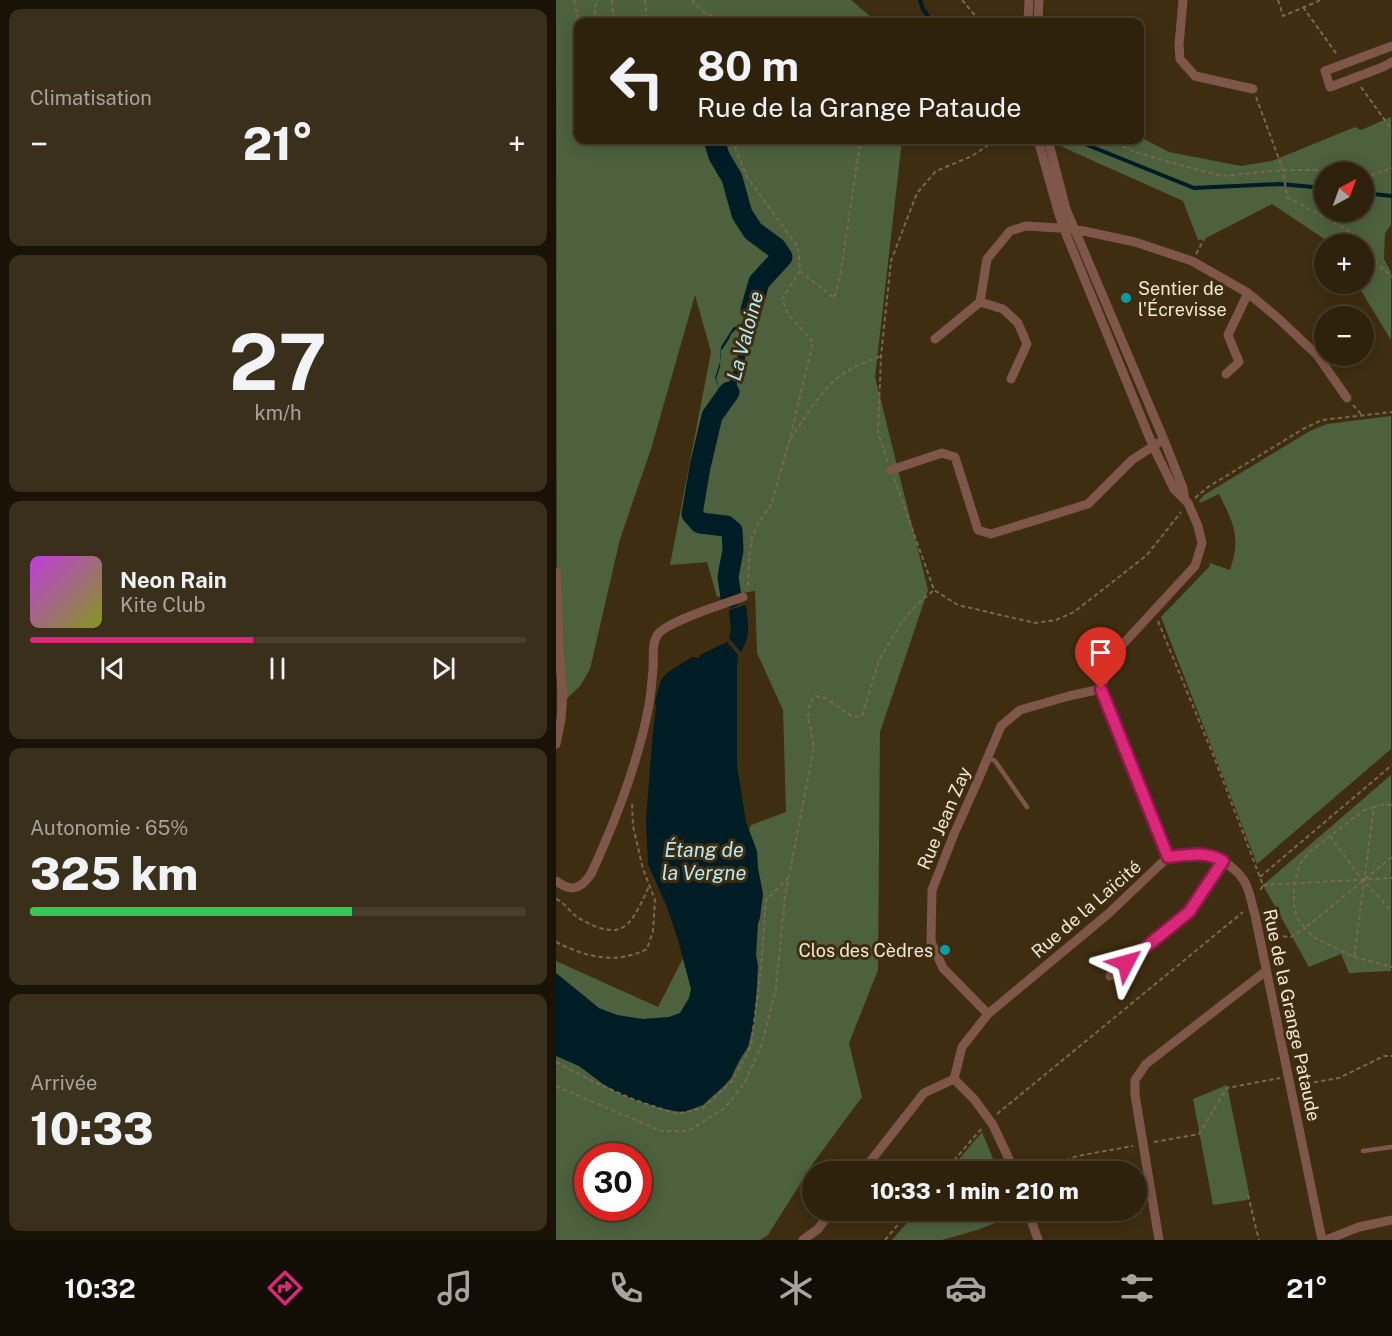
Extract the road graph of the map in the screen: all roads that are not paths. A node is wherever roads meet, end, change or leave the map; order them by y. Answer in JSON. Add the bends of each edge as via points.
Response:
{"nodes":[{"id":1,"x":1029,"y":0,"type":"edge"},
{"id":2,"x":1039,"y":0,"type":"edge"},
{"id":3,"x":1183,"y":0,"type":"edge"},
{"id":4,"x":1028,"y":18,"type":"edge"},
{"id":5,"x":1038,"y":18,"type":"edge"},
{"id":6,"x":1392,"y":46,"type":"edge"},
{"id":7,"x":1392,"y":62,"type":"edge"},
{"id":8,"x":1253,"y":89,"type":"road end"},
{"id":9,"x":1039,"y":144,"type":"edge"},
{"id":10,"x":1049,"y":144,"type":"edge"},
{"id":11,"x":1069,"y":229,"type":"junction"},
{"id":12,"x":1248,"y":293,"type":"junction"},
{"id":13,"x":980,"y":302,"type":"junction"},
{"id":14,"x":935,"y":339,"type":"dead end"},
{"id":15,"x":1226,"y":374,"type":"dead end"},
{"id":16,"x":1011,"y":380,"type":"dead end"},
{"id":17,"x":1346,"y":398,"type":"road end"},
{"id":18,"x":1164,"y":440,"type":"junction"},
{"id":19,"x":1153,"y":446,"type":"junction"},
{"id":20,"x":891,"y":470,"type":"dead end"},
{"id":21,"x":1186,"y":502,"type":"junction"},
{"id":22,"x":556,"y":572,"type":"edge"},
{"id":23,"x":743,"y":597,"type":"road end"},
{"id":24,"x":1101,"y":689,"type":"junction"},
{"id":25,"x":556,"y":744,"type":"edge"},
{"id":26,"x":988,"y":757,"type":"junction"},
{"id":27,"x":1027,"y":807,"type":"dead end"},
{"id":28,"x":1168,"y":857,"type":"junction"},
{"id":29,"x":1223,"y":861,"type":"junction"},
{"id":30,"x":556,"y":880,"type":"edge"},
{"id":31,"x":1266,"y":971,"type":"junction"},
{"id":32,"x":1110,"y":976,"type":"dead end"},
{"id":33,"x":988,"y":1014,"type":"junction"},
{"id":34,"x":954,"y":1079,"type":"junction"},
{"id":35,"x":1392,"y":1147,"type":"edge"},
{"id":36,"x":1363,"y":1151,"type":"dead end"},
{"id":37,"x":871,"y":1161,"type":"edge"},
{"id":38,"x":1010,"y":1161,"type":"edge"},
{"id":39,"x":1392,"y":1220,"type":"edge"},
{"id":40,"x":824,"y":1221,"type":"edge"},
{"id":41,"x":1032,"y":1221,"type":"edge"},
{"id":42,"x":804,"y":1240,"type":"edge"},
{"id":43,"x":1038,"y":1240,"type":"edge"},
{"id":44,"x":1159,"y":1240,"type":"edge"},
{"id":45,"x":1324,"y":1240,"type":"edge"}],
"edges":[{"from":1,"to":4,"type":"street"},
{"from":2,"to":5,"type":"street"},
{"from":3,"to":8,"type":"street","via":[[1180,59],[1195,76]]},
{"from":6,"to":7,"type":"street","via":[[1325,71],[1330,87]]},
{"from":9,"to":11,"type":"street","via":[[1058,211]]},
{"from":10,"to":11,"type":"street"},
{"from":11,"to":12,"type":"street","via":[[1135,242],[1192,261]]},
{"from":11,"to":13,"type":"street","via":[[1026,226],[1010,231],[987,259]]},
{"from":11,"to":18,"type":"street"},
{"from":11,"to":19,"type":"street"},
{"from":12,"to":15,"type":"street","via":[[1228,334],[1239,362]]},
{"from":12,"to":17,"type":"street","via":[[1317,355]]},
{"from":13,"to":14,"type":"street"},
{"from":13,"to":16,"type":"street","via":[[1003,309],[1018,323],[1027,344]]},
{"from":18,"to":19,"type":"street"},
{"from":18,"to":21,"type":"street"},
{"from":19,"to":20,"type":"street","via":[[1132,459],[1088,504],[991,534],[978,530],[955,457],[942,453]]},
{"from":19,"to":21,"type":"street","via":[[1174,489]]},
{"from":21,"to":24,"type":"street","via":[[1202,543],[1195,566],[1111,656]]},
{"from":22,"to":25,"type":"street","via":[[563,694]]},
{"from":23,"to":30,"type":"street","via":[[667,626],[656,637],[649,703],[628,786],[585,883],[570,888]]},
{"from":24,"to":26,"type":"street","name":"Rue Jean Zay","via":[[1020,710],[1001,726]]},
{"from":24,"to":28,"type":"street"},
{"from":26,"to":27,"type":"lane","via":[[995,761]]},
{"from":26,"to":33,"type":"street","name":"Rue Jean Zay","via":[[932,890],[931,942],[943,968]]},
{"from":28,"to":29,"type":"street","via":[[1198,854]]},
{"from":28,"to":33,"type":"street","name":"Rue de la Laïcité","via":[[1108,914]]},
{"from":29,"to":31,"type":"street","name":"Rue de la Grange Pataude","via":[[1247,886]]},
{"from":29,"to":32,"type":"street","via":[[1189,912]]},
{"from":31,"to":44,"type":"street","via":[[1146,1064],[1135,1080]]},
{"from":31,"to":45,"type":"street","name":"Rue de la Grange Pataude"},
{"from":33,"to":34,"type":"street","name":"Rue de la Laïcité","via":[[962,1047]]},
{"from":34,"to":37,"type":"street","via":[[924,1093]]},
{"from":34,"to":38,"type":"street","via":[[989,1120]]},
{"from":35,"to":36,"type":"lane"},
{"from":39,"to":45,"type":"street"},
{"from":40,"to":42,"type":"street"},
{"from":41,"to":43,"type":"street"}]}
